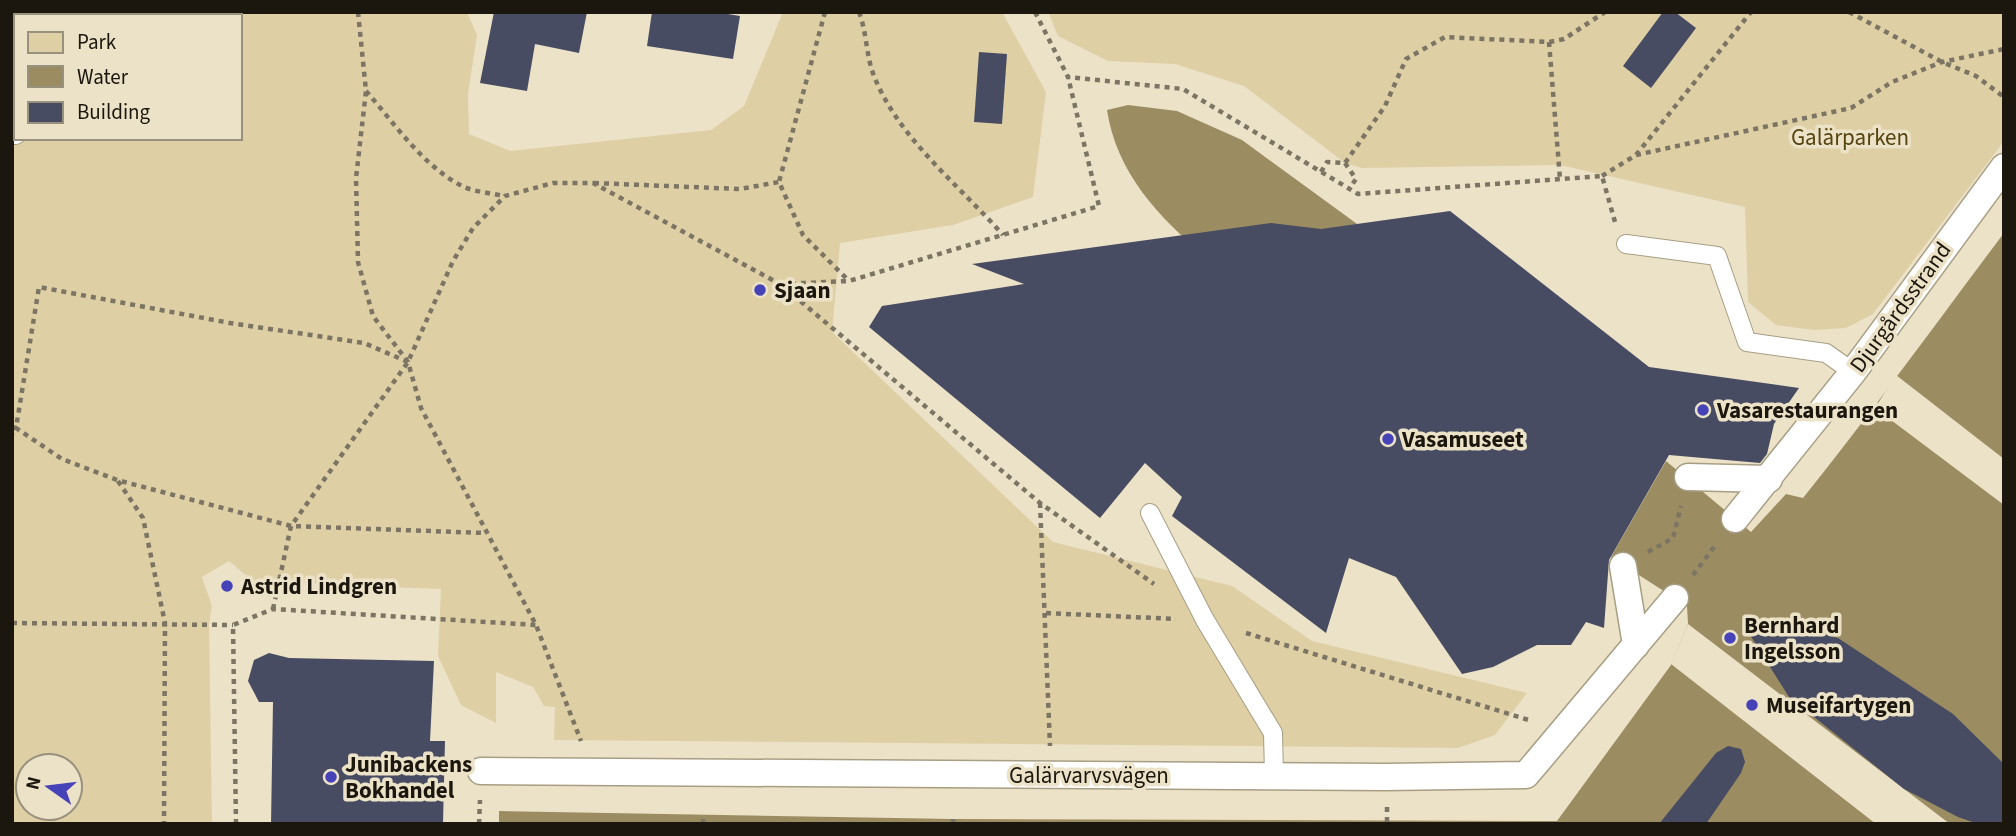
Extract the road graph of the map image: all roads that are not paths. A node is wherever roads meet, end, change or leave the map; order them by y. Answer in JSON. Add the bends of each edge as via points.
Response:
{"nodes":[{"id":1,"x":2004,"y":167,"type":"edge"},
{"id":2,"x":1626,"y":244,"type":"road end"},
{"id":3,"x":1853,"y":372,"type":"junction"},
{"id":4,"x":1688,"y":477,"type":"road end"},
{"id":5,"x":1769,"y":479,"type":"junction"},
{"id":6,"x":1150,"y":513,"type":"dead end"},
{"id":7,"x":1735,"y":519,"type":"road end"},
{"id":8,"x":1623,"y":566,"type":"road end"},
{"id":9,"x":1675,"y":598,"type":"road end"},
{"id":10,"x":1636,"y":645,"type":"junction"},
{"id":11,"x":481,"y":771,"type":"dead end"},
{"id":12,"x":1274,"y":775,"type":"junction"}],
"edges":[{"from":1,"to":3,"type":"street","name":"Djurgårdsstrand"},
{"from":2,"to":3,"type":"lane","via":[[1717,256],[1747,342],[1826,353]]},
{"from":3,"to":5,"type":"street","name":"Djurgårdsstrand"},
{"from":4,"to":5,"type":"street"},
{"from":5,"to":7,"type":"street","name":"Djurgårdsstrand"},
{"from":6,"to":12,"type":"lane","via":[[1205,620],[1273,733]]},
{"from":8,"to":10,"type":"street"},
{"from":9,"to":10,"type":"street","name":"Galärvarvsvägen"},
{"from":10,"to":12,"type":"street","name":"Galärvarvsvägen","via":[[1526,775]]},
{"from":11,"to":12,"type":"street","name":"Galärvarvsvägen"}]}
